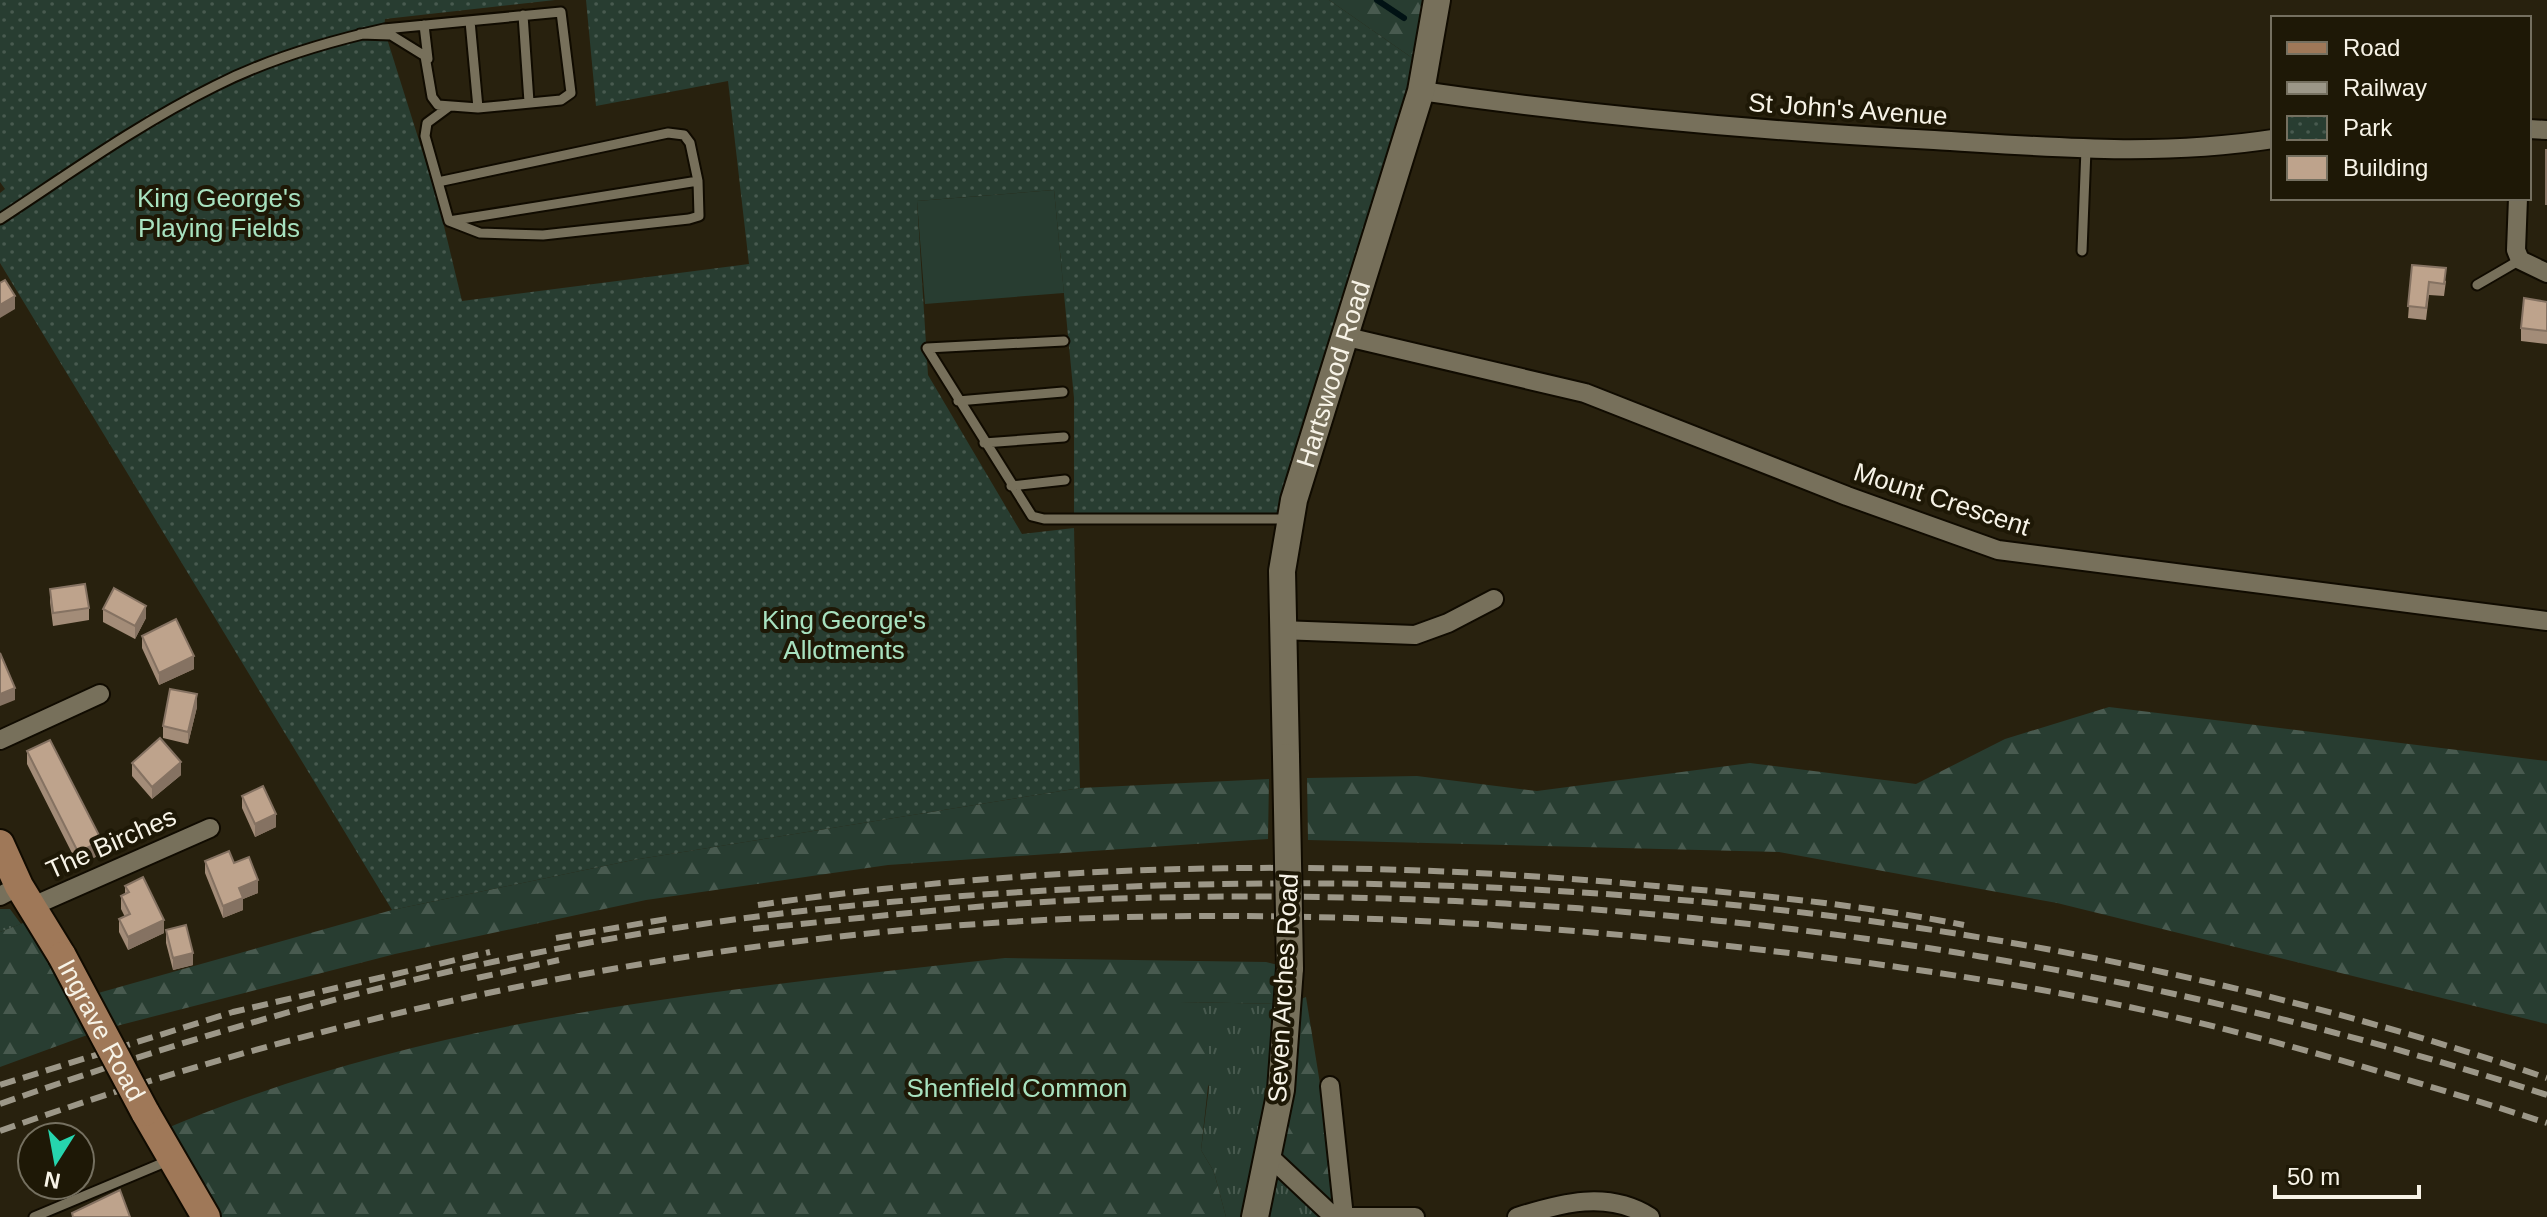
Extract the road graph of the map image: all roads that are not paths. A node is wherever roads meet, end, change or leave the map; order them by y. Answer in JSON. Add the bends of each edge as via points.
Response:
{"nodes":[{"id":1,"x":1437,"y":0,"type":"edge"},
{"id":2,"x":523,"y":15,"type":"junction"},
{"id":3,"x":470,"y":21,"type":"junction"},
{"id":4,"x":424,"y":25,"type":"junction"},
{"id":5,"x":360,"y":34,"type":"junction"},
{"id":6,"x":428,"y":59,"type":"junction"},
{"id":7,"x":1421,"y":91,"type":"junction"},
{"id":8,"x":529,"y":102,"type":"junction"},
{"id":9,"x":450,"y":106,"type":"junction"},
{"id":10,"x":478,"y":108,"type":"junction"},
{"id":11,"x":2271,"y":139,"type":"edge"},
{"id":12,"x":2086,"y":149,"type":"junction"},
{"id":13,"x":698,"y":181,"type":"junction"},
{"id":14,"x":438,"y":182,"type":"junction"},
{"id":15,"x":2518,"y":200,"type":"edge"},
{"id":16,"x":1,"y":218,"type":"edge"},
{"id":17,"x":449,"y":221,"type":"junction"},
{"id":18,"x":2082,"y":251,"type":"dead end"},
{"id":19,"x":2520,"y":260,"type":"junction"},
{"id":20,"x":2547,"y":273,"type":"edge"},
{"id":21,"x":2477,"y":285,"type":"dead end"},
{"id":22,"x":1343,"y":336,"type":"junction"},
{"id":23,"x":1064,"y":341,"type":"dead end"},
{"id":24,"x":1063,"y":392,"type":"dead end"},
{"id":25,"x":958,"y":401,"type":"junction"},
{"id":26,"x":1064,"y":437,"type":"dead end"},
{"id":27,"x":984,"y":443,"type":"junction"},
{"id":28,"x":1065,"y":480,"type":"dead end"},
{"id":29,"x":1011,"y":486,"type":"junction"},
{"id":30,"x":1291,"y":519,"type":"junction"},
{"id":31,"x":1494,"y":599,"type":"dead end"},
{"id":32,"x":2547,"y":621,"type":"edge"},
{"id":33,"x":1280,"y":630,"type":"junction"},
{"id":34,"x":100,"y":694,"type":"dead end"},
{"id":35,"x":0,"y":740,"type":"edge"},
{"id":36,"x":1286,"y":757,"type":"joint"},
{"id":37,"x":210,"y":828,"type":"dead end"},
{"id":38,"x":0,"y":844,"type":"edge"},
{"id":39,"x":18,"y":896,"type":"edge"},
{"id":40,"x":1330,"y":1086,"type":"dead end"},
{"id":41,"x":1270,"y":1157,"type":"junction"},
{"id":42,"x":173,"y":1160,"type":"junction"},
{"id":43,"x":1408,"y":1216,"type":"edge"},
{"id":44,"x":34,"y":1217,"type":"edge"},
{"id":45,"x":206,"y":1217,"type":"edge"},
{"id":46,"x":1255,"y":1217,"type":"edge"},
{"id":47,"x":1340,"y":1217,"type":"edge"},
{"id":48,"x":1517,"y":1217,"type":"edge"},
{"id":49,"x":1650,"y":1217,"type":"edge"}],
"edges":[{"from":1,"to":7,"type":"street","name":"Hartswood Road"},
{"from":2,"to":3,"type":"lane"},
{"from":2,"to":8,"type":"lane"},
{"from":2,"to":8,"type":"lane","via":[[563,14],[571,93],[561,100]]},
{"from":3,"to":4,"type":"lane"},
{"from":3,"to":10,"type":"lane"},
{"from":4,"to":5,"type":"lane"},
{"from":4,"to":6,"type":"lane"},
{"from":5,"to":6,"type":"lane","via":[[391,35]]},
{"from":5,"to":16,"type":"lane","via":[[216,85]]},
{"from":6,"to":9,"type":"lane","via":[[432,97],[438,105]]},
{"from":7,"to":12,"type":"street","name":"St John's Avenue","via":[[1766,131]]},
{"from":7,"to":22,"type":"street","name":"Hartswood Road"},
{"from":8,"to":10,"type":"lane"},
{"from":9,"to":10,"type":"lane"},
{"from":9,"to":14,"type":"lane","via":[[427,123],[425,136]]},
{"from":11,"to":12,"type":"street","name":"St John's Avenue","via":[[2160,151]]},
{"from":12,"to":18,"type":"lane"},
{"from":13,"to":14,"type":"lane","via":[[690,143],[684,135],[668,133]]},
{"from":13,"to":17,"type":"lane"},
{"from":13,"to":17,"type":"lane","via":[[699,216],[689,219],[543,235],[480,233]]},
{"from":14,"to":17,"type":"lane"},
{"from":15,"to":19,"type":"street"},
{"from":19,"to":20,"type":"street"},
{"from":19,"to":21,"type":"lane"},
{"from":22,"to":30,"type":"street","name":"Hartswood Road"},
{"from":22,"to":32,"type":"street","name":"Mount Crescent","via":[[1585,393],[1998,550]]},
{"from":23,"to":25,"type":"lane","via":[[927,348]]},
{"from":24,"to":25,"type":"lane"},
{"from":25,"to":27,"type":"lane"},
{"from":26,"to":27,"type":"lane"},
{"from":27,"to":29,"type":"lane"},
{"from":28,"to":29,"type":"lane"},
{"from":29,"to":30,"type":"lane","via":[[1026,510],[1044,519]]},
{"from":30,"to":33,"type":"street","name":"Hartswood Road"},
{"from":31,"to":33,"type":"street","via":[[1415,635]]},
{"from":33,"to":36,"type":"street","name":"Hartswood Road"},
{"from":34,"to":35,"type":"street"},
{"from":36,"to":41,"type":"street","name":"Seven Arches Road","bridge":true,"via":[[1290,968]]},
{"from":37,"to":39,"type":"street","name":"The Birches"},
{"from":38,"to":39,"type":"main road","name":"Ingrave Road"},
{"from":39,"to":42,"type":"main road","name":"Ingrave Road","bridge":true,"via":[[62,956]]},
{"from":40,"to":47,"type":"street"},
{"from":41,"to":46,"type":"street","name":"Seven Arches Road"},
{"from":41,"to":47,"type":"street"},
{"from":42,"to":44,"type":"lane"},
{"from":42,"to":45,"type":"main road","name":"Ingrave Road"},
{"from":43,"to":47,"type":"street"},
{"from":48,"to":49,"type":"street","via":[[1576,1200],[1639,1210]]}]}
